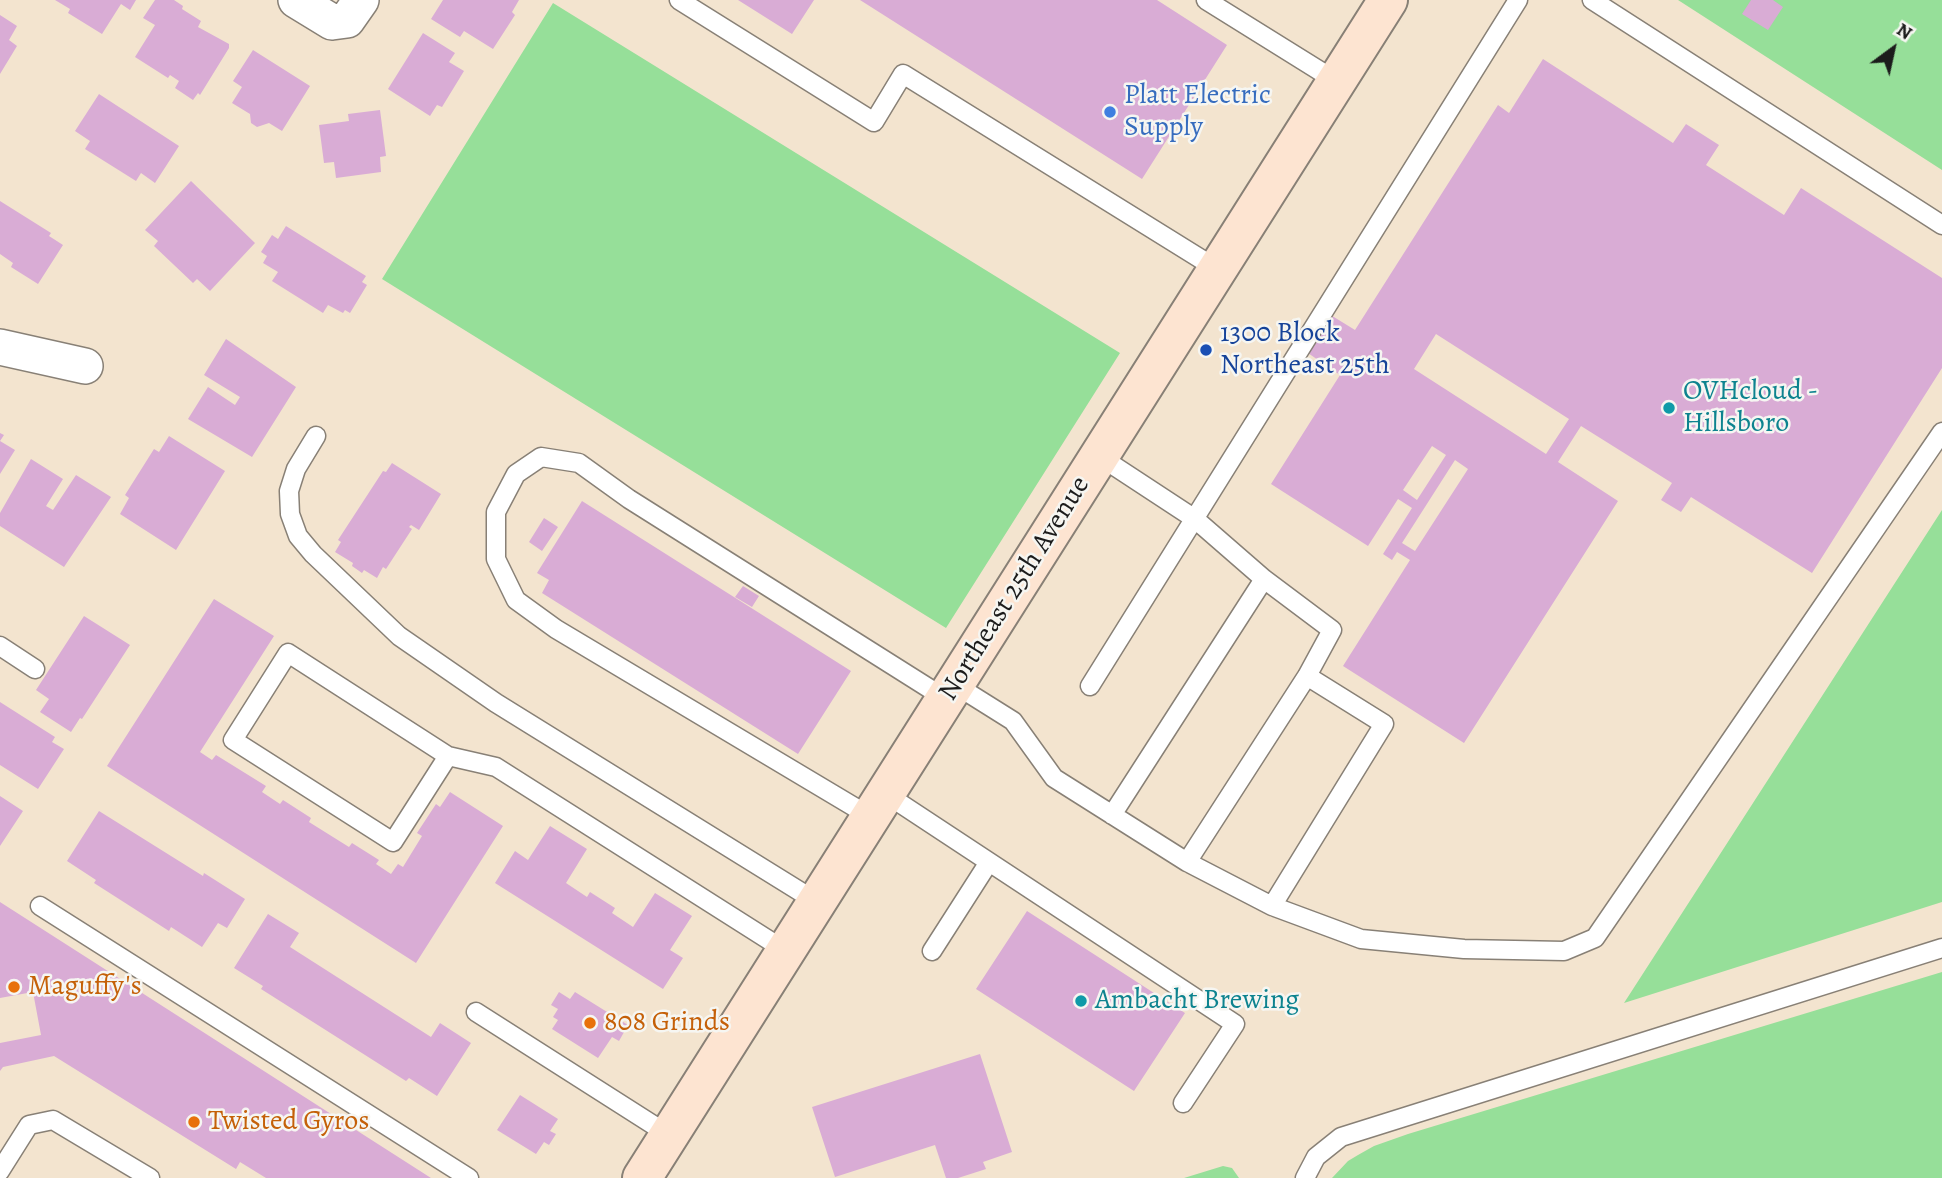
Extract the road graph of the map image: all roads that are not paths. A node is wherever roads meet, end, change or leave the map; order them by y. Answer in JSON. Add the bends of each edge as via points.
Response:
{"nodes":[{"id":1,"x":296,"y":0,"type":"edge"},
{"id":2,"x":361,"y":0,"type":"edge"},
{"id":3,"x":679,"y":0,"type":"edge"},
{"id":4,"x":1206,"y":0,"type":"edge"},
{"id":5,"x":1388,"y":0,"type":"edge"},
{"id":6,"x":1518,"y":0,"type":"edge"},
{"id":7,"x":1592,"y":0,"type":"edge"},
{"id":8,"x":1336,"y":81,"type":"junction"},
{"id":9,"x":1942,"y":225,"type":"edge"},
{"id":10,"x":1217,"y":269,"type":"junction"},
{"id":11,"x":0,"y":347,"type":"edge"},
{"id":12,"x":85,"y":366,"type":"dead end"},
{"id":13,"x":1942,"y":432,"type":"edge"},
{"id":14,"x":316,"y":436,"type":"dead end"},
{"id":15,"x":1099,"y":456,"type":"junction"},
{"id":16,"x":1195,"y":519,"type":"junction"},
{"id":17,"x":1264,"y":579,"type":"junction"},
{"id":18,"x":0,"y":646,"type":"edge"},
{"id":19,"x":35,"y":669,"type":"dead end"},
{"id":20,"x":1307,"y":676,"type":"junction"},
{"id":21,"x":1090,"y":686,"type":"dead end"},
{"id":22,"x":950,"y":691,"type":"junction"},
{"id":23,"x":448,"y":756,"type":"junction"},
{"id":24,"x":878,"y":805,"type":"junction"},
{"id":25,"x":1112,"y":815,"type":"junction"},
{"id":26,"x":989,"y":862,"type":"junction"},
{"id":27,"x":1187,"y":862,"type":"junction"},
{"id":28,"x":817,"y":902,"type":"junction"},
{"id":29,"x":40,"y":905,"type":"dead end"},
{"id":30,"x":1272,"y":906,"type":"junction"},
{"id":31,"x":1942,"y":948,"type":"edge"},
{"id":32,"x":786,"y":951,"type":"junction"},
{"id":33,"x":932,"y":951,"type":"dead end"},
{"id":34,"x":476,"y":1012,"type":"dead end"},
{"id":35,"x":1183,"y":1103,"type":"dead end"},
{"id":36,"x":669,"y":1135,"type":"junction"},
{"id":37,"x":0,"y":1171,"type":"edge"},
{"id":38,"x":150,"y":1178,"type":"edge"},
{"id":39,"x":469,"y":1178,"type":"edge"},
{"id":40,"x":642,"y":1178,"type":"edge"},
{"id":41,"x":1305,"y":1178,"type":"edge"}],
"edges":[{"from":1,"to":2,"type":"street","via":[[332,22],[347,20]]},
{"from":3,"to":10,"type":"lane","via":[[874,122],[903,74]]},
{"from":4,"to":8,"type":"lane"},
{"from":5,"to":8,"type":"main road","name":"Northeast 25th Avenue"},
{"from":6,"to":16,"type":"lane"},
{"from":7,"to":9,"type":"lane"},
{"from":8,"to":10,"type":"main road","name":"Northeast 25th Avenue"},
{"from":10,"to":15,"type":"main road","name":"Northeast 25th Avenue"},
{"from":11,"to":12,"type":"street"},
{"from":13,"to":30,"type":"lane","via":[[1595,938],[1564,951],[1464,949],[1362,939]]},
{"from":14,"to":28,"type":"lane","via":[[289,491],[290,514],[298,536],[399,636],[496,703]]},
{"from":15,"to":16,"type":"lane"},
{"from":15,"to":22,"type":"main road","name":"Northeast 25th Avenue"},
{"from":16,"to":17,"type":"lane"},
{"from":16,"to":21,"type":"lane"},
{"from":17,"to":20,"type":"lane","via":[[1332,630]]},
{"from":17,"to":25,"type":"lane"},
{"from":18,"to":19,"type":"lane"},
{"from":20,"to":27,"type":"lane"},
{"from":20,"to":30,"type":"lane","via":[[1384,724]]},
{"from":22,"to":24,"type":"main road","name":"Northeast 25th Avenue"},
{"from":22,"to":24,"type":"lane","via":[[629,499],[579,463],[541,457],[516,474],[496,512],[496,559],[516,600],[556,629]]},
{"from":22,"to":25,"type":"lane","via":[[1013,721],[1054,778]]},
{"from":23,"to":23,"type":"lane","via":[[288,653],[233,740],[393,842]]},
{"from":23,"to":32,"type":"lane","via":[[496,767]]},
{"from":24,"to":26,"type":"lane"},
{"from":24,"to":28,"type":"main road","name":"Northeast 25th Avenue"},
{"from":25,"to":27,"type":"lane"},
{"from":26,"to":33,"type":"lane"},
{"from":26,"to":35,"type":"lane","via":[[1236,1024]]},
{"from":27,"to":30,"type":"lane"},
{"from":28,"to":32,"type":"main road","name":"Northeast 25th Avenue"},
{"from":29,"to":39,"type":"lane"},
{"from":31,"to":41,"type":"lane","via":[[1341,1137],[1316,1157]]},
{"from":32,"to":36,"type":"main road","name":"Northeast 25th Avenue"},
{"from":34,"to":36,"type":"lane"},
{"from":36,"to":40,"type":"main road","name":"Northeast 25th Avenue"},
{"from":37,"to":38,"type":"lane","via":[[29,1125],[53,1120]]}]}
